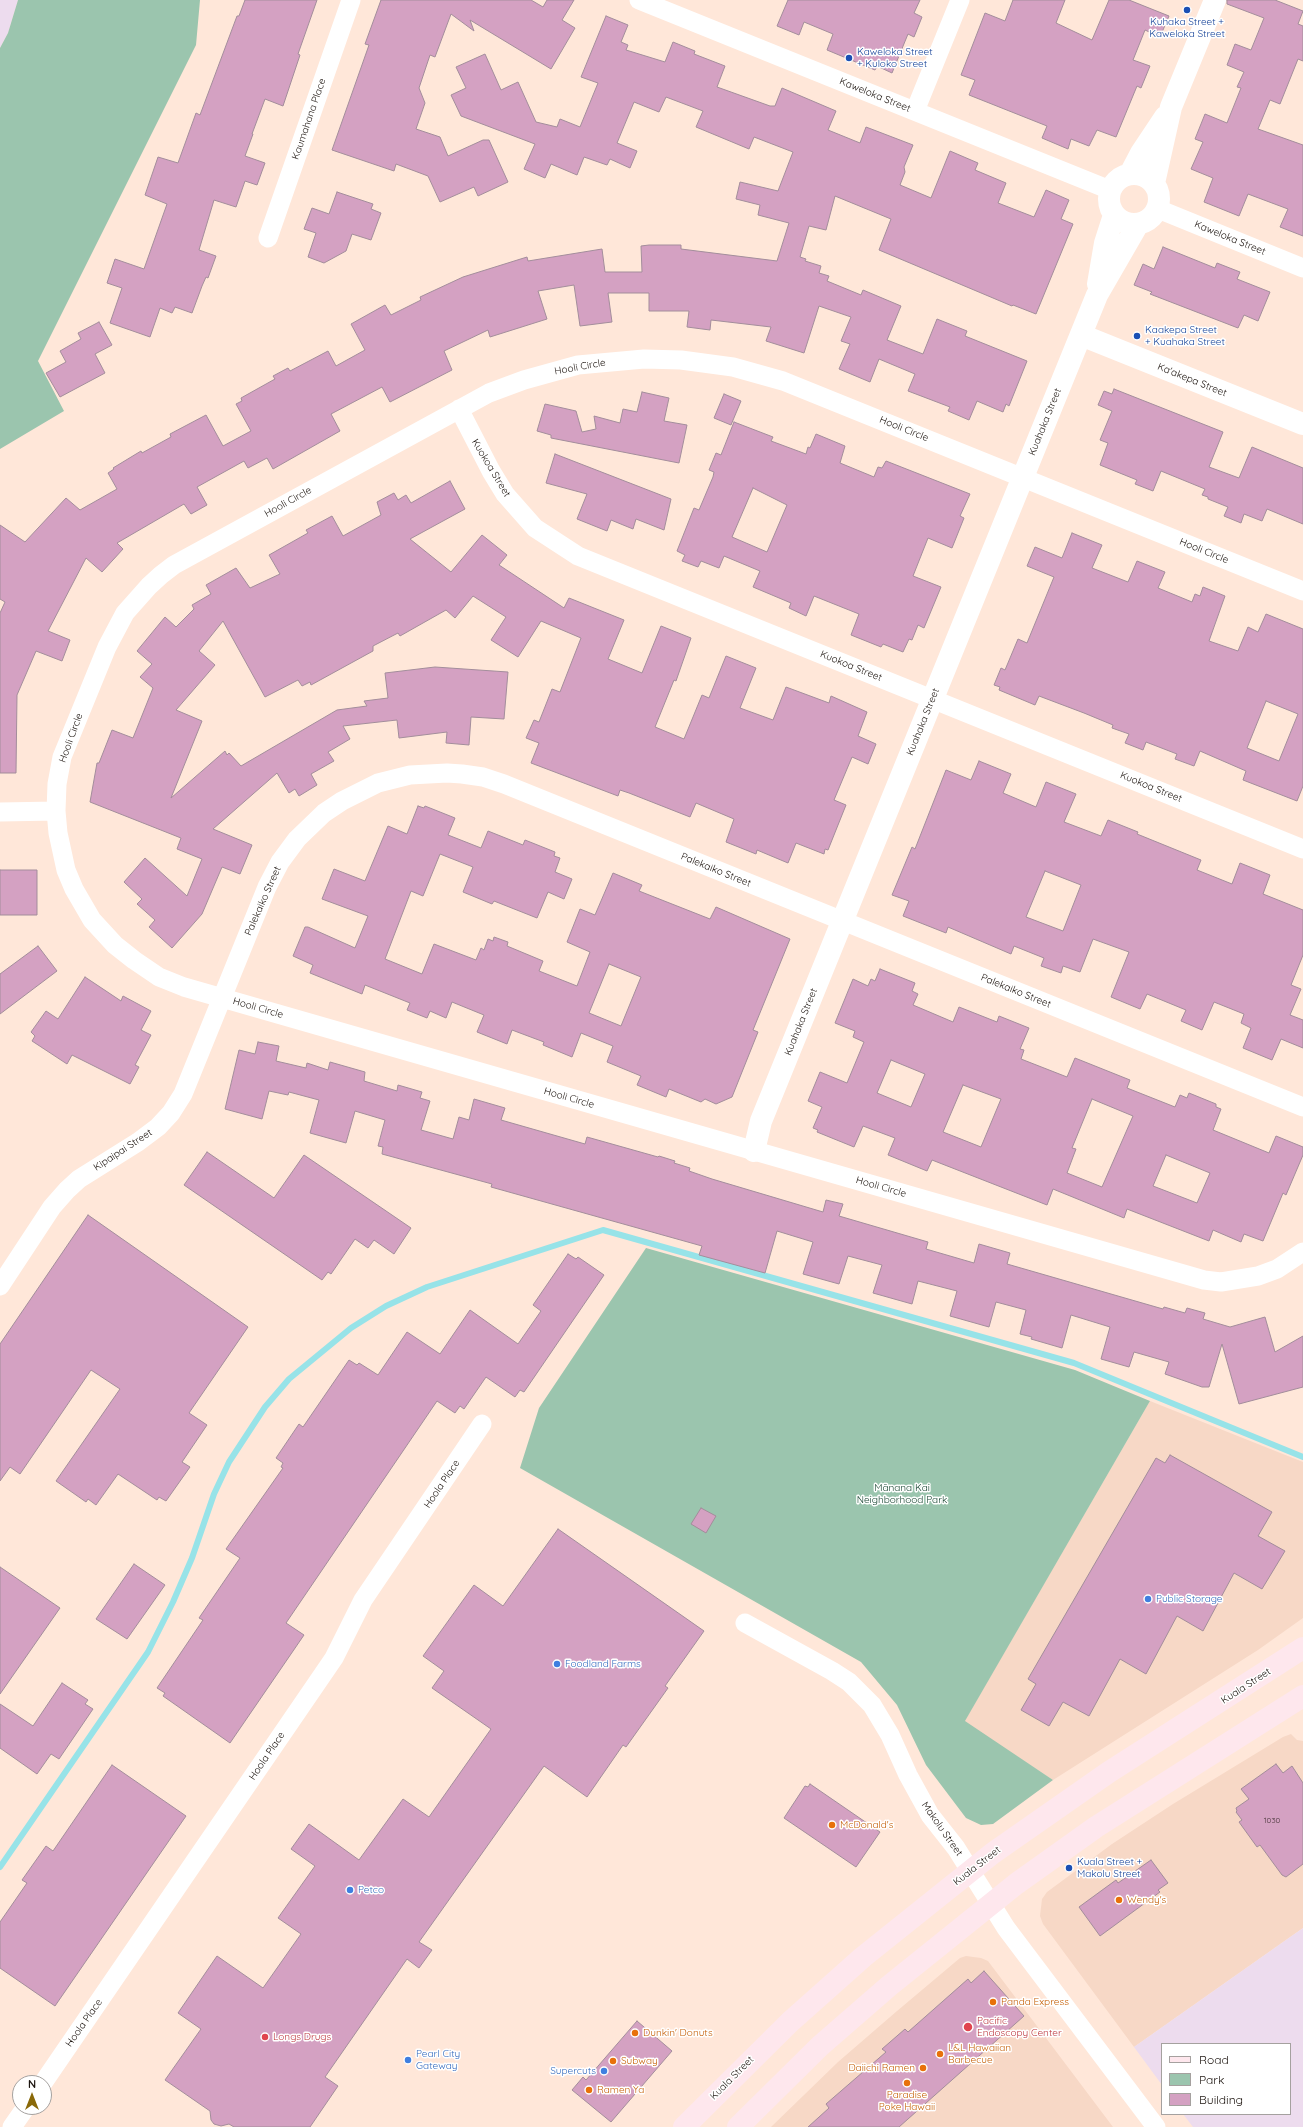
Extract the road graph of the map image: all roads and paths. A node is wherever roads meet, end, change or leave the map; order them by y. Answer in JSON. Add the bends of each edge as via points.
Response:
{"nodes":[{"id":1,"x":351,"y":0,"type":"edge"},
{"id":2,"x":639,"y":0,"type":"edge"},
{"id":3,"x":960,"y":0,"type":"edge"},
{"id":4,"x":1214,"y":0,"type":"edge"},
{"id":5,"x":1171,"y":107,"type":"junction"},
{"id":6,"x":915,"y":111,"type":"junction"},
{"id":7,"x":1130,"y":174,"type":"junction"},
{"id":8,"x":1154,"y":183,"type":"junction"},
{"id":9,"x":1110,"y":190,"type":"junction"},
{"id":10,"x":1158,"y":208,"type":"junction"},
{"id":11,"x":1114,"y":215,"type":"junction"},
{"id":12,"x":1138,"y":224,"type":"junction"},
{"id":13,"x":268,"y":238,"type":"dead end"},
{"id":14,"x":1303,"y":268,"type":"edge"},
{"id":15,"x":1096,"y":295,"type":"junction"},
{"id":16,"x":1081,"y":335,"type":"junction"},
{"id":17,"x":458,"y":409,"type":"junction"},
{"id":18,"x":1303,"y":424,"type":"edge"},
{"id":19,"x":1023,"y":477,"type":"junction"},
{"id":20,"x":1303,"y":591,"type":"edge"},
{"id":21,"x":932,"y":699,"type":"junction"},
{"id":22,"x":56,"y":811,"type":"junction"},
{"id":23,"x":0,"y":812,"type":"edge"},
{"id":24,"x":1303,"y":849,"type":"edge"},
{"id":25,"x":842,"y":921,"type":"junction"},
{"id":26,"x":222,"y":998,"type":"junction"},
{"id":27,"x":1303,"y":1107,"type":"edge"},
{"id":28,"x":754,"y":1151,"type":"junction"},
{"id":29,"x":1303,"y":1252,"type":"edge"},
{"id":30,"x":0,"y":1286,"type":"edge"},
{"id":31,"x":482,"y":1424,"type":"dead end"},
{"id":32,"x":745,"y":1623,"type":"dead end"},
{"id":33,"x":1300,"y":1656,"type":"edge"},
{"id":34,"x":1303,"y":1696,"type":"edge"},
{"id":35,"x":970,"y":1871,"type":"junction"},
{"id":36,"x":991,"y":1904,"type":"junction"},
{"id":37,"x":48,"y":2075,"type":"edge"},
{"id":38,"x":20,"y":2115,"type":"edge"},
{"id":39,"x":12,"y":2127,"type":"edge"},
{"id":40,"x":684,"y":2127,"type":"edge"},
{"id":41,"x":738,"y":2127,"type":"edge"},
{"id":42,"x":1156,"y":2127,"type":"edge"}],
"edges":[{"from":1,"to":13,"type":"street","name":"Kaumahana Place"},
{"from":2,"to":6,"type":"street","name":"Kaweloka Street"},
{"from":3,"to":6,"type":"street"},
{"from":4,"to":5,"type":"street"},
{"from":5,"to":7,"type":"street"},
{"from":5,"to":8,"type":"street"},
{"from":6,"to":9,"type":"street","name":"Kaweloka Street"},
{"from":7,"to":8,"type":"street","via":[[1139,174]]},
{"from":7,"to":9,"type":"street","via":[[1115,182]]},
{"from":8,"to":10,"type":"street","via":[[1159,196]]},
{"from":9,"to":11,"type":"street","via":[[1110,207]]},
{"from":10,"to":12,"type":"street","via":[[1153,216]]},
{"from":10,"to":14,"type":"street","name":"Kaweloka Street"},
{"from":11,"to":12,"type":"street","via":[[1125,222]]},
{"from":11,"to":15,"type":"street","name":"Kuahaka Street","via":[[1105,243]]},
{"from":12,"to":15,"type":"street","name":"Kuahaka Street"},
{"from":15,"to":16,"type":"street","name":"Kuahaka Street"},
{"from":16,"to":18,"type":"street","name":"Ka'akepa Street"},
{"from":16,"to":19,"type":"street","name":"Kuahaka Street"},
{"from":17,"to":19,"type":"street","name":"Hooli Circle","via":[[489,393],[524,380],[578,366],[644,359],[698,361],[783,381]]},
{"from":17,"to":21,"type":"street","name":"Kuokoa Street","via":[[505,494],[535,528],[578,556]]},
{"from":17,"to":22,"type":"street","name":"Hooli Circle","via":[[174,565],[149,586],[125,613],[107,647],[62,757]]},
{"from":19,"to":20,"type":"street","name":"Hooli Circle"},
{"from":19,"to":21,"type":"street","name":"Kuahaka Street"},
{"from":21,"to":24,"type":"street","name":"Kuokoa Street"},
{"from":21,"to":25,"type":"street","name":"Kuahaka Street"},
{"from":22,"to":23,"type":"street"},
{"from":22,"to":26,"type":"street","name":"Hooli Circle","via":[[66,870],[83,906],[100,930],[123,953],[159,977]]},
{"from":25,"to":26,"type":"street","name":"Palekaiko Street","via":[[483,777],[447,773],[410,775],[378,783],[342,801],[324,813],[297,839],[280,862],[267,887]]},
{"from":25,"to":27,"type":"street","name":"Palekaiko Street"},
{"from":25,"to":28,"type":"street","name":"Kuahaka Street","via":[[761,1122]]},
{"from":26,"to":28,"type":"street","name":"Hooli Circle"},
{"from":26,"to":30,"type":"street","name":"Kipaipai Street","via":[[183,1094],[171,1113],[138,1142],[79,1179],[67,1190],[52,1207]]},
{"from":28,"to":29,"type":"street","name":"Hooli Circle","via":[[1204,1280],[1240,1280],[1258,1276],[1277,1269]]},
{"from":31,"to":37,"type":"street","name":"Hoola Place","via":[[363,1600],[334,1658]]},
{"from":32,"to":35,"type":"street","name":"Makolu Street","via":[[832,1671],[862,1694],[882,1719],[930,1815]]},
{"from":33,"to":35,"type":"main road","name":"Kuala Street","via":[[1083,1789]]},
{"from":34,"to":36,"type":"main road","via":[[1096,1826]]},
{"from":35,"to":36,"type":"street","name":"Makolu Street"},
{"from":35,"to":40,"type":"main road","name":"Kuala Street","via":[[863,1957],[790,2022]]},
{"from":36,"to":41,"type":"main road","via":[[889,1986],[820,2046]]},
{"from":36,"to":42,"type":"street","name":"Makolu Street","via":[[1060,2002]]},
{"from":38,"to":39,"type":"street"}]}
